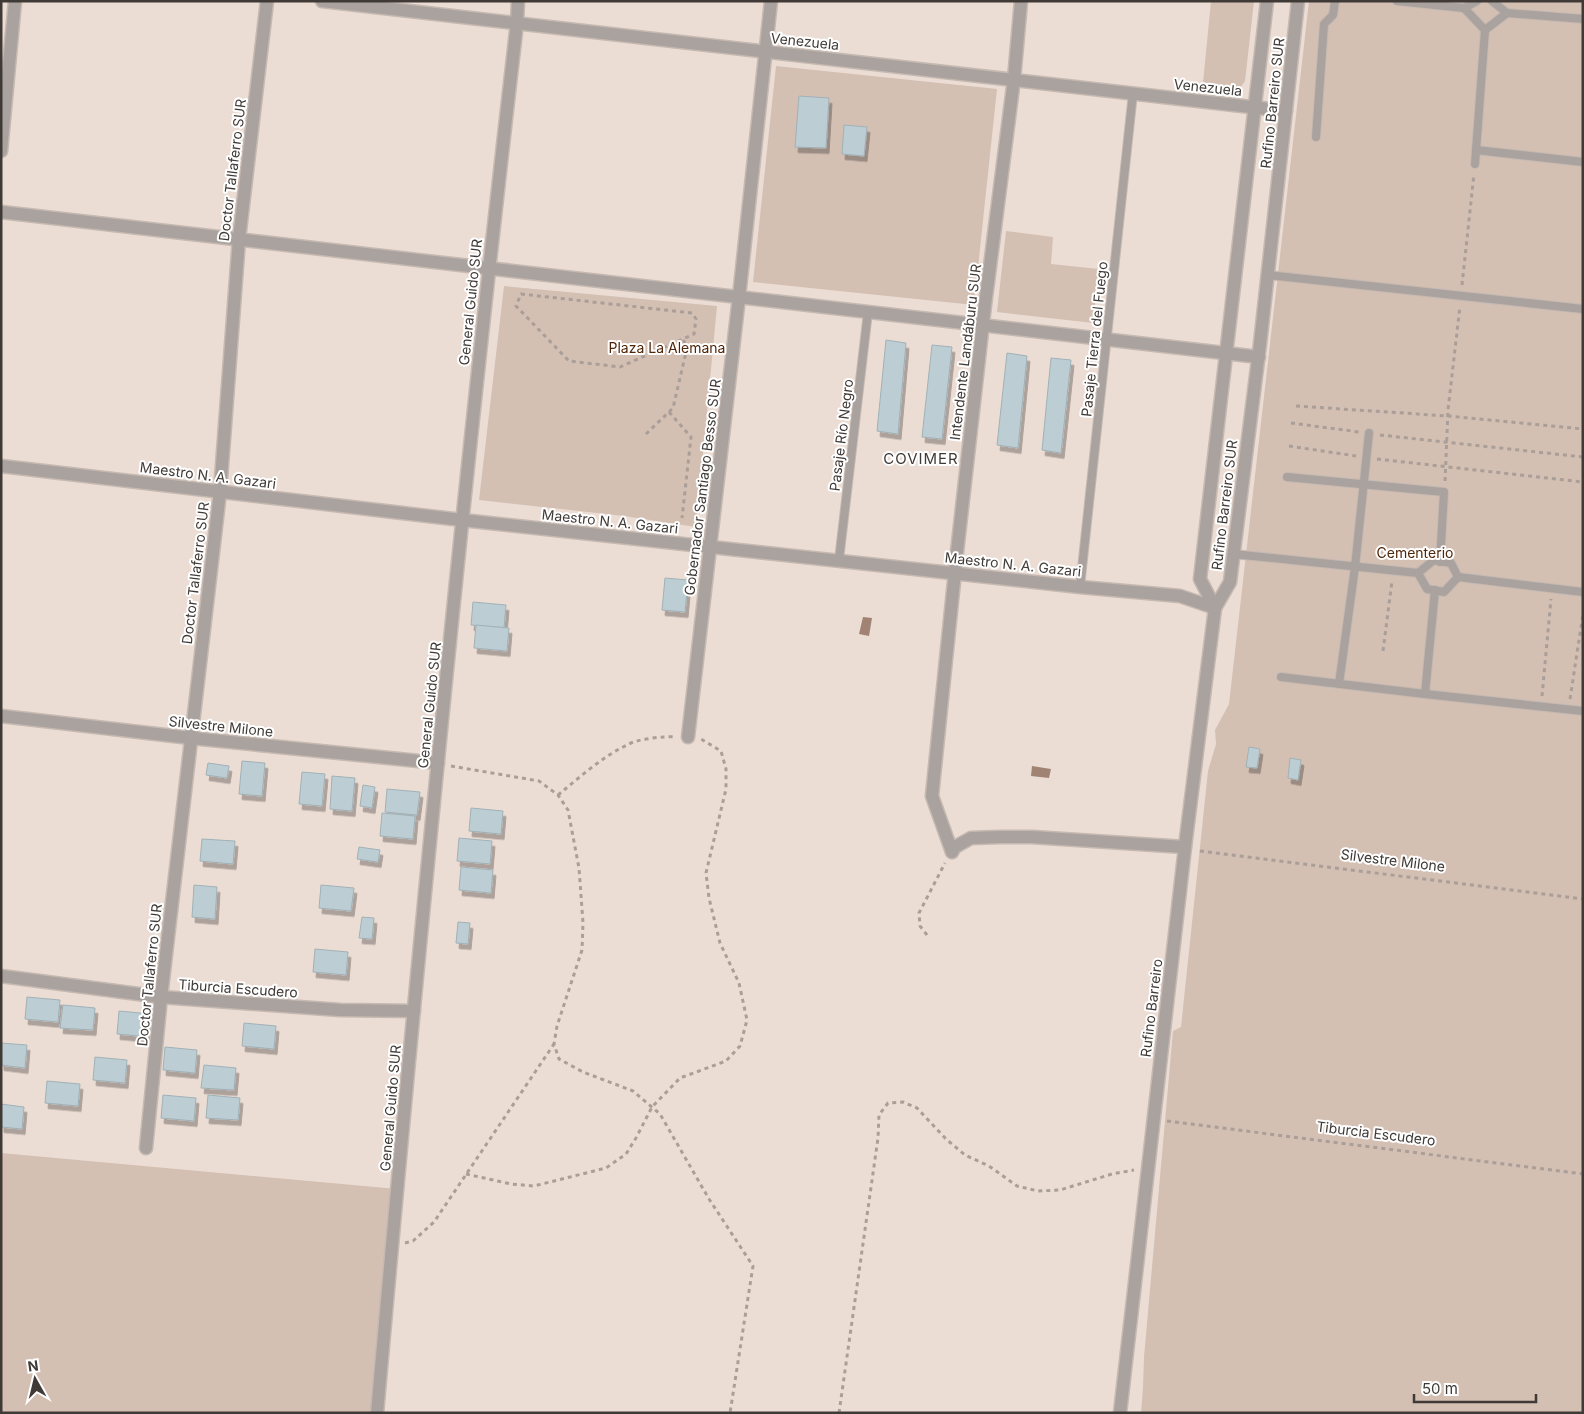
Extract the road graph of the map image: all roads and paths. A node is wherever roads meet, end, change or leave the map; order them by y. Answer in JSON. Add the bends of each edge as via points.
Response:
{"nodes":[{"id":1,"x":15,"y":1,"type":"edge"},
{"id":2,"x":267,"y":1,"type":"edge"},
{"id":3,"x":322,"y":1,"type":"edge"},
{"id":4,"x":518,"y":1,"type":"edge"},
{"id":5,"x":771,"y":1,"type":"edge"},
{"id":6,"x":1021,"y":1,"type":"edge"},
{"id":7,"x":1267,"y":1,"type":"edge"},
{"id":8,"x":1298,"y":1,"type":"edge"},
{"id":9,"x":1335,"y":1,"type":"edge"},
{"id":10,"x":1397,"y":1,"type":"edge"},
{"id":11,"x":1477,"y":1,"type":"edge"},
{"id":12,"x":1492,"y":1,"type":"edge"},
{"id":13,"x":1464,"y":8,"type":"junction"},
{"id":14,"x":1507,"y":13,"type":"junction"},
{"id":15,"x":1583,"y":19,"type":"edge"},
{"id":16,"x":517,"y":23,"type":"junction"},
{"id":17,"x":1485,"y":30,"type":"junction"},
{"id":18,"x":767,"y":52,"type":"junction"},
{"id":19,"x":1014,"y":79,"type":"junction"},
{"id":20,"x":1133,"y":93,"type":"junction"},
{"id":21,"x":1256,"y":107,"type":"junction"},
{"id":22,"x":1286,"y":111,"type":"junction"},
{"id":23,"x":1316,"y":137,"type":"dead end"},
{"id":24,"x":1476,"y":150,"type":"junction"},
{"id":25,"x":1,"y":151,"type":"edge"},
{"id":26,"x":1583,"y":162,"type":"edge"},
{"id":27,"x":1475,"y":164,"type":"joint"},
{"id":28,"x":1,"y":212,"type":"edge"},
{"id":29,"x":239,"y":239,"type":"junction"},
{"id":30,"x":488,"y":268,"type":"junction"},
{"id":31,"x":1268,"y":275,"type":"junction"},
{"id":32,"x":1461,"y":296,"type":"junction"},
{"id":33,"x":739,"y":297,"type":"junction"},
{"id":34,"x":1583,"y":309,"type":"edge"},
{"id":35,"x":868,"y":312,"type":"junction"},
{"id":36,"x":983,"y":325,"type":"junction"},
{"id":37,"x":1106,"y":339,"type":"junction"},
{"id":38,"x":683,"y":340,"type":"junction"},
{"id":39,"x":1227,"y":353,"type":"junction"},
{"id":40,"x":1259,"y":357,"type":"junction"},
{"id":41,"x":1296,"y":406,"type":"dead end"},
{"id":42,"x":669,"y":412,"type":"junction"},
{"id":43,"x":1448,"y":416,"type":"junction"},
{"id":44,"x":1291,"y":424,"type":"dead end"},
{"id":45,"x":1583,"y":429,"type":"edge"},
{"id":46,"x":1369,"y":433,"type":"junction"},
{"id":47,"x":646,"y":434,"type":"dead end"},
{"id":48,"x":1447,"y":443,"type":"junction"},
{"id":49,"x":1290,"y":446,"type":"dead end"},
{"id":50,"x":1583,"y":457,"type":"edge"},
{"id":51,"x":1367,"y":458,"type":"junction"},
{"id":52,"x":1,"y":466,"type":"edge"},
{"id":53,"x":1446,"y":467,"type":"junction"},
{"id":54,"x":1287,"y":476,"type":"dead end"},
{"id":55,"x":1583,"y":482,"type":"edge"},
{"id":56,"x":1364,"y":484,"type":"junction"},
{"id":57,"x":220,"y":492,"type":"junction"},
{"id":58,"x":1444,"y":492,"type":"junction"},
{"id":59,"x":682,"y":518,"type":"dead end"},
{"id":60,"x":462,"y":520,"type":"junction"},
{"id":61,"x":711,"y":547,"type":"junction"},
{"id":62,"x":1233,"y":554,"type":"junction"},
{"id":63,"x":839,"y":560,"type":"junction"},
{"id":64,"x":1440,"y":562,"type":"junction"},
{"id":65,"x":1355,"y":567,"type":"junction"},
{"id":66,"x":1394,"y":571,"type":"junction"},
{"id":67,"x":955,"y":573,"type":"junction"},
{"id":68,"x":1418,"y":574,"type":"junction"},
{"id":69,"x":1458,"y":577,"type":"junction"},
{"id":70,"x":1080,"y":587,"type":"junction"},
{"id":71,"x":1552,"y":588,"type":"junction"},
{"id":72,"x":1435,"y":590,"type":"junction"},
{"id":73,"x":1583,"y":592,"type":"edge"},
{"id":74,"x":1214,"y":608,"type":"junction"},
{"id":75,"x":1583,"y":614,"type":"edge"},
{"id":76,"x":1383,"y":651,"type":"dead end"},
{"id":77,"x":1281,"y":677,"type":"dead end"},
{"id":78,"x":1339,"y":684,"type":"junction"},
{"id":79,"x":1425,"y":694,"type":"junction"},
{"id":80,"x":1542,"y":696,"type":"dead end"},
{"id":81,"x":1570,"y":699,"type":"dead end"},
{"id":82,"x":1583,"y":711,"type":"edge"},
{"id":83,"x":1,"y":716,"type":"edge"},
{"id":84,"x":688,"y":737,"type":"junction"},
{"id":85,"x":191,"y":738,"type":"junction"},
{"id":86,"x":438,"y":763,"type":"junction"},
{"id":87,"x":558,"y":795,"type":"junction"},
{"id":88,"x":1185,"y":847,"type":"junction"},
{"id":89,"x":1200,"y":851,"type":"dead end"},
{"id":90,"x":952,"y":852,"type":"junction"},
{"id":91,"x":1583,"y":899,"type":"edge"},
{"id":92,"x":927,"y":935,"type":"dead end"},
{"id":93,"x":1,"y":976,"type":"edge"},
{"id":94,"x":161,"y":997,"type":"junction"},
{"id":95,"x":414,"y":1012,"type":"junction"},
{"id":96,"x":554,"y":1044,"type":"junction"},
{"id":97,"x":652,"y":1107,"type":"junction"},
{"id":98,"x":1166,"y":1121,"type":"dead end"},
{"id":99,"x":146,"y":1148,"type":"dead end"},
{"id":100,"x":1148,"y":1172,"type":"junction"},
{"id":101,"x":466,"y":1174,"type":"junction"},
{"id":102,"x":1583,"y":1174,"type":"edge"},
{"id":103,"x":392,"y":1246,"type":"junction"},
{"id":104,"x":377,"y":1413,"type":"edge"},
{"id":105,"x":730,"y":1413,"type":"edge"},
{"id":106,"x":839,"y":1413,"type":"edge"},
{"id":107,"x":1120,"y":1413,"type":"edge"}],
"edges":[{"from":1,"to":25,"type":"street"},
{"from":2,"to":29,"type":"street","name":"Doctor Tallaferro SUR"},
{"from":3,"to":16,"type":"street","name":"Venezuela"},
{"from":4,"to":16,"type":"street","name":"General Guido SUR"},
{"from":5,"to":18,"type":"street","name":"Gobernador Santiago Besso SUR"},
{"from":6,"to":19,"type":"street","name":"Intendente Landáburu SUR"},
{"from":7,"to":21,"type":"street","name":"Rufino Barreiro SUR"},
{"from":8,"to":22,"type":"street","name":"Rufino Barreiro SUR"},
{"from":9,"to":23,"type":"lane","via":[[1333,15],[1324,24]]},
{"from":10,"to":13,"type":"lane"},
{"from":11,"to":13,"type":"lane"},
{"from":12,"to":14,"type":"lane"},
{"from":13,"to":17,"type":"lane"},
{"from":14,"to":15,"type":"lane"},
{"from":14,"to":17,"type":"lane"},
{"from":16,"to":18,"type":"street","name":"Venezuela"},
{"from":16,"to":30,"type":"street","name":"General Guido SUR"},
{"from":17,"to":24,"type":"lane"},
{"from":18,"to":19,"type":"street","name":"Venezuela"},
{"from":18,"to":33,"type":"street","name":"Gobernador Santiago Besso SUR"},
{"from":19,"to":20,"type":"street","name":"Venezuela"},
{"from":19,"to":36,"type":"street","name":"Intendente Landáburu SUR"},
{"from":20,"to":21,"type":"street","name":"Venezuela"},
{"from":20,"to":37,"type":"lane","name":"Pasaje Tierra del Fuego"},
{"from":21,"to":22,"type":"street","name":"Venezuela"},
{"from":21,"to":39,"type":"street","name":"Rufino Barreiro SUR"},
{"from":22,"to":31,"type":"street","name":"Rufino Barreiro SUR"},
{"from":24,"to":26,"type":"lane"},
{"from":24,"to":27,"type":"lane"},
{"from":27,"to":32,"type":"path"},
{"from":28,"to":29,"type":"street"},
{"from":29,"to":30,"type":"street"},
{"from":29,"to":57,"type":"street","name":"Doctor Tallaferro SUR"},
{"from":30,"to":33,"type":"street"},
{"from":30,"to":60,"type":"street","name":"General Guido SUR"},
{"from":31,"to":32,"type":"lane"},
{"from":31,"to":40,"type":"street","name":"Rufino Barreiro SUR"},
{"from":32,"to":34,"type":"lane"},
{"from":32,"to":43,"type":"path"},
{"from":33,"to":35,"type":"street"},
{"from":33,"to":61,"type":"street","name":"Gobernador Santiago Besso SUR"},
{"from":35,"to":36,"type":"street"},
{"from":35,"to":63,"type":"lane","name":"Pasaje Río Negro"},
{"from":36,"to":37,"type":"street"},
{"from":36,"to":67,"type":"street","name":"Intendente Landáburu SUR"},
{"from":37,"to":39,"type":"street"},
{"from":37,"to":70,"type":"lane","name":"Pasaje Tierra del Fuego"},
{"from":38,"to":38,"type":"path","via":[[694,334],[696,319],[692,313],[521,294],[516,306],[569,361],[620,367]]},
{"from":38,"to":42,"type":"path","via":[[687,348],[673,408]]},
{"from":39,"to":40,"type":"street"},
{"from":39,"to":74,"type":"street","name":"Rufino Barreiro SUR","via":[[1200,579]]},
{"from":40,"to":62,"type":"street","name":"Rufino Barreiro SUR"},
{"from":41,"to":43,"type":"path"},
{"from":42,"to":47,"type":"path"},
{"from":42,"to":59,"type":"path","via":[[691,437]]},
{"from":43,"to":45,"type":"path"},
{"from":43,"to":48,"type":"path"},
{"from":44,"to":46,"type":"path"},
{"from":46,"to":48,"type":"path"},
{"from":46,"to":51,"type":"lane"},
{"from":48,"to":50,"type":"path"},
{"from":48,"to":53,"type":"path"},
{"from":49,"to":51,"type":"path"},
{"from":51,"to":53,"type":"path"},
{"from":51,"to":56,"type":"lane"},
{"from":52,"to":57,"type":"street","name":"Maestro N. A. Gazari"},
{"from":53,"to":55,"type":"path"},
{"from":53,"to":58,"type":"path"},
{"from":54,"to":56,"type":"lane"},
{"from":56,"to":58,"type":"lane"},
{"from":56,"to":65,"type":"lane"},
{"from":57,"to":60,"type":"street","name":"Maestro N. A. Gazari"},
{"from":57,"to":85,"type":"street","name":"Doctor Tallaferro SUR"},
{"from":58,"to":64,"type":"lane"},
{"from":60,"to":61,"type":"street","name":"Maestro N. A. Gazari"},
{"from":60,"to":86,"type":"street","name":"General Guido SUR"},
{"from":61,"to":63,"type":"street","name":"Maestro N. A. Gazari"},
{"from":61,"to":84,"type":"street","name":"Gobernador Santiago Besso SUR"},
{"from":62,"to":65,"type":"lane"},
{"from":62,"to":74,"type":"street","name":"Rufino Barreiro SUR","via":[[1230,582]]},
{"from":63,"to":67,"type":"street","name":"Maestro N. A. Gazari"},
{"from":64,"to":68,"type":"lane","via":[[1434,560]]},
{"from":64,"to":69,"type":"lane","via":[[1451,563]]},
{"from":65,"to":66,"type":"lane"},
{"from":65,"to":78,"type":"lane"},
{"from":66,"to":68,"type":"lane"},
{"from":66,"to":76,"type":"path"},
{"from":67,"to":70,"type":"street","name":"Maestro N. A. Gazari"},
{"from":67,"to":90,"type":"street","name":"Intendente Landáburu SUR","via":[[932,796]]},
{"from":68,"to":72,"type":"lane","via":[[1427,589]]},
{"from":69,"to":71,"type":"lane"},
{"from":69,"to":72,"type":"lane","via":[[1444,592]]},
{"from":70,"to":74,"type":"street","name":"Maestro N. A. Gazari","via":[[1180,596]]},
{"from":71,"to":73,"type":"lane"},
{"from":71,"to":80,"type":"path"},
{"from":72,"to":79,"type":"lane"},
{"from":74,"to":88,"type":"street","name":"Rufino Barreiro"},
{"from":75,"to":81,"type":"path"},
{"from":77,"to":78,"type":"lane"},
{"from":78,"to":79,"type":"lane"},
{"from":79,"to":82,"type":"lane"},
{"from":83,"to":85,"type":"street","name":"Silvestre Milone"},
{"from":84,"to":87,"type":"path","via":[[667,736],[630,743],[598,763]]},
{"from":84,"to":97,"type":"path","via":[[698,737],[721,751],[726,769],[726,789],[706,873],[720,943],[739,983],[747,1020],[740,1046],[726,1061],[680,1078]]},
{"from":85,"to":86,"type":"street","name":"Silvestre Milone"},
{"from":85,"to":94,"type":"street","name":"Doctor Tallaferro SUR"},
{"from":86,"to":87,"type":"path","via":[[539,781]]},
{"from":86,"to":95,"type":"street","name":"General Guido SUR"},
{"from":87,"to":96,"type":"path","via":[[568,810],[579,868],[583,923],[582,950]]},
{"from":88,"to":90,"type":"street","via":[[1000,837],[971,838],[955,846]]},
{"from":88,"to":100,"type":"street","name":"Rufino Barreiro"},
{"from":89,"to":91,"type":"path","name":"Silvestre Milone"},
{"from":90,"to":92,"type":"path","via":[[919,913],[920,926]]},
{"from":93,"to":94,"type":"street","name":"Tiburcia Escudero"},
{"from":94,"to":95,"type":"street","name":"Tiburcia Escudero"},
{"from":94,"to":99,"type":"street","name":"Doctor Tallaferro SUR"},
{"from":95,"to":103,"type":"street","name":"General Guido SUR"},
{"from":96,"to":97,"type":"path","via":[[559,1059],[633,1091]]},
{"from":96,"to":101,"type":"path"},
{"from":97,"to":101,"type":"path","via":[[626,1154],[606,1168],[534,1186]]},
{"from":97,"to":105,"type":"path","via":[[660,1114],[709,1199],[753,1266]]},
{"from":98,"to":102,"type":"path","name":"Tiburcia Escudero"},
{"from":100,"to":106,"type":"path","via":[[1112,1174],[1060,1190],[1038,1191],[1017,1186],[989,1166],[965,1155],[917,1108],[903,1102],[888,1104],[879,1115]]},
{"from":100,"to":107,"type":"street","name":"Rufino Barreiro"},
{"from":101,"to":103,"type":"path","via":[[434,1222],[413,1241]]},
{"from":103,"to":104,"type":"street","name":"General Guido SUR"}]}
